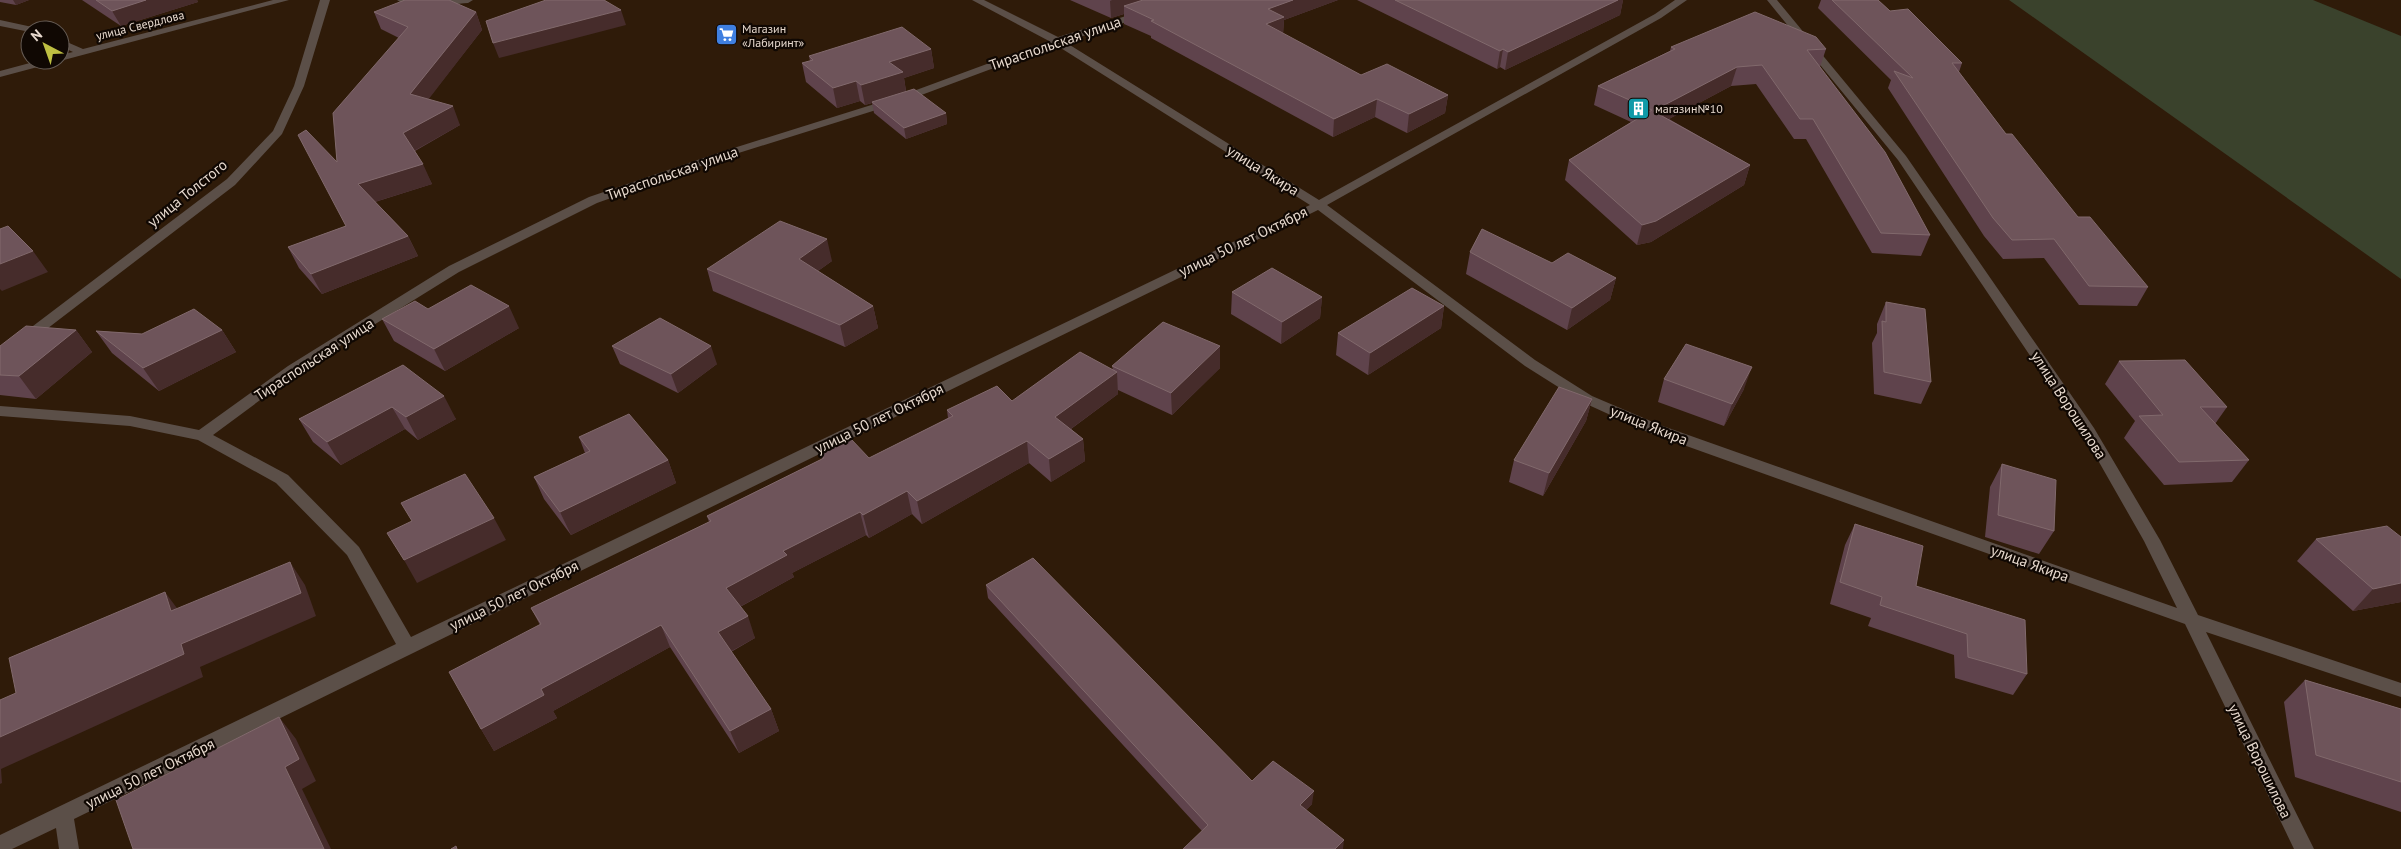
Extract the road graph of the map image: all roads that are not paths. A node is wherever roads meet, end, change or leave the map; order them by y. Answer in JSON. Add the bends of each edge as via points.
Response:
{"nodes":[{"id":1,"x":284,"y":0,"type":"edge"},
{"id":2,"x":325,"y":0,"type":"edge"},
{"id":3,"x":402,"y":0,"type":"edge"},
{"id":4,"x":468,"y":0,"type":"edge"},
{"id":5,"x":977,"y":0,"type":"edge"},
{"id":6,"x":1682,"y":0,"type":"edge"},
{"id":7,"x":1772,"y":0,"type":"edge"},
{"id":8,"x":1156,"y":9,"type":"edge"},
{"id":9,"x":0,"y":23,"type":"edge"},
{"id":10,"x":20,"y":27,"type":"edge"},
{"id":11,"x":1057,"y":41,"type":"junction"},
{"id":12,"x":70,"y":47,"type":"edge"},
{"id":13,"x":82,"y":52,"type":"junction"},
{"id":14,"x":70,"y":55,"type":"edge"},
{"id":15,"x":20,"y":69,"type":"edge"},
{"id":16,"x":0,"y":74,"type":"edge"},
{"id":17,"x":1319,"y":205,"type":"junction"},
{"id":18,"x":0,"y":358,"type":"edge"},
{"id":19,"x":0,"y":411,"type":"edge"},
{"id":20,"x":202,"y":436,"type":"junction"},
{"id":21,"x":2189,"y":619,"type":"junction"},
{"id":22,"x":408,"y":646,"type":"junction"},
{"id":23,"x":2401,"y":690,"type":"edge"},
{"id":24,"x":64,"y":815,"type":"junction"},
{"id":25,"x":0,"y":845,"type":"edge"},
{"id":26,"x":69,"y":849,"type":"edge"},
{"id":27,"x":2304,"y":849,"type":"edge"}],
"edges":[{"from":1,"to":13,"type":"street","name":"улица Свердлова"},
{"from":2,"to":18,"type":"street","name":"улица Толстого","via":[[299,86],[278,132],[231,182]]},
{"from":3,"to":4,"type":"street","via":[[422,4]]},
{"from":5,"to":11,"type":"street","name":"улица Якира"},
{"from":6,"to":17,"type":"street","name":"улица 50 лет Октября"},
{"from":7,"to":21,"type":"street","name":"улица Ворошилова","via":[[1902,158],[2089,432],[2152,540]]},
{"from":8,"to":11,"type":"street","name":"Тираспольская улица"},
{"from":9,"to":10,"type":"street"},
{"from":11,"to":17,"type":"street","name":"улица Якира"},
{"from":11,"to":20,"type":"street","name":"Тираспольская улица","via":[[904,98],[725,154],[594,200],[454,269],[293,369]]},
{"from":12,"to":13,"type":"street"},
{"from":13,"to":14,"type":"street","name":"улица Свердлова"},
{"from":15,"to":16,"type":"street"},
{"from":17,"to":21,"type":"street","name":"улица Якира","via":[[1530,363],[1587,399],[1655,429]]},
{"from":17,"to":22,"type":"street","name":"улица 50 лет Октября"},
{"from":19,"to":20,"type":"street","via":[[130,420]]},
{"from":20,"to":22,"type":"street","via":[[282,479],[353,551]]},
{"from":21,"to":23,"type":"street","name":"улица Якира"},
{"from":21,"to":27,"type":"street","name":"улица Ворошилова"},
{"from":22,"to":24,"type":"street","name":"улица 50 лет Октября"},
{"from":24,"to":25,"type":"street","name":"улица 50 лет Октября"},
{"from":24,"to":26,"type":"street"}]}
